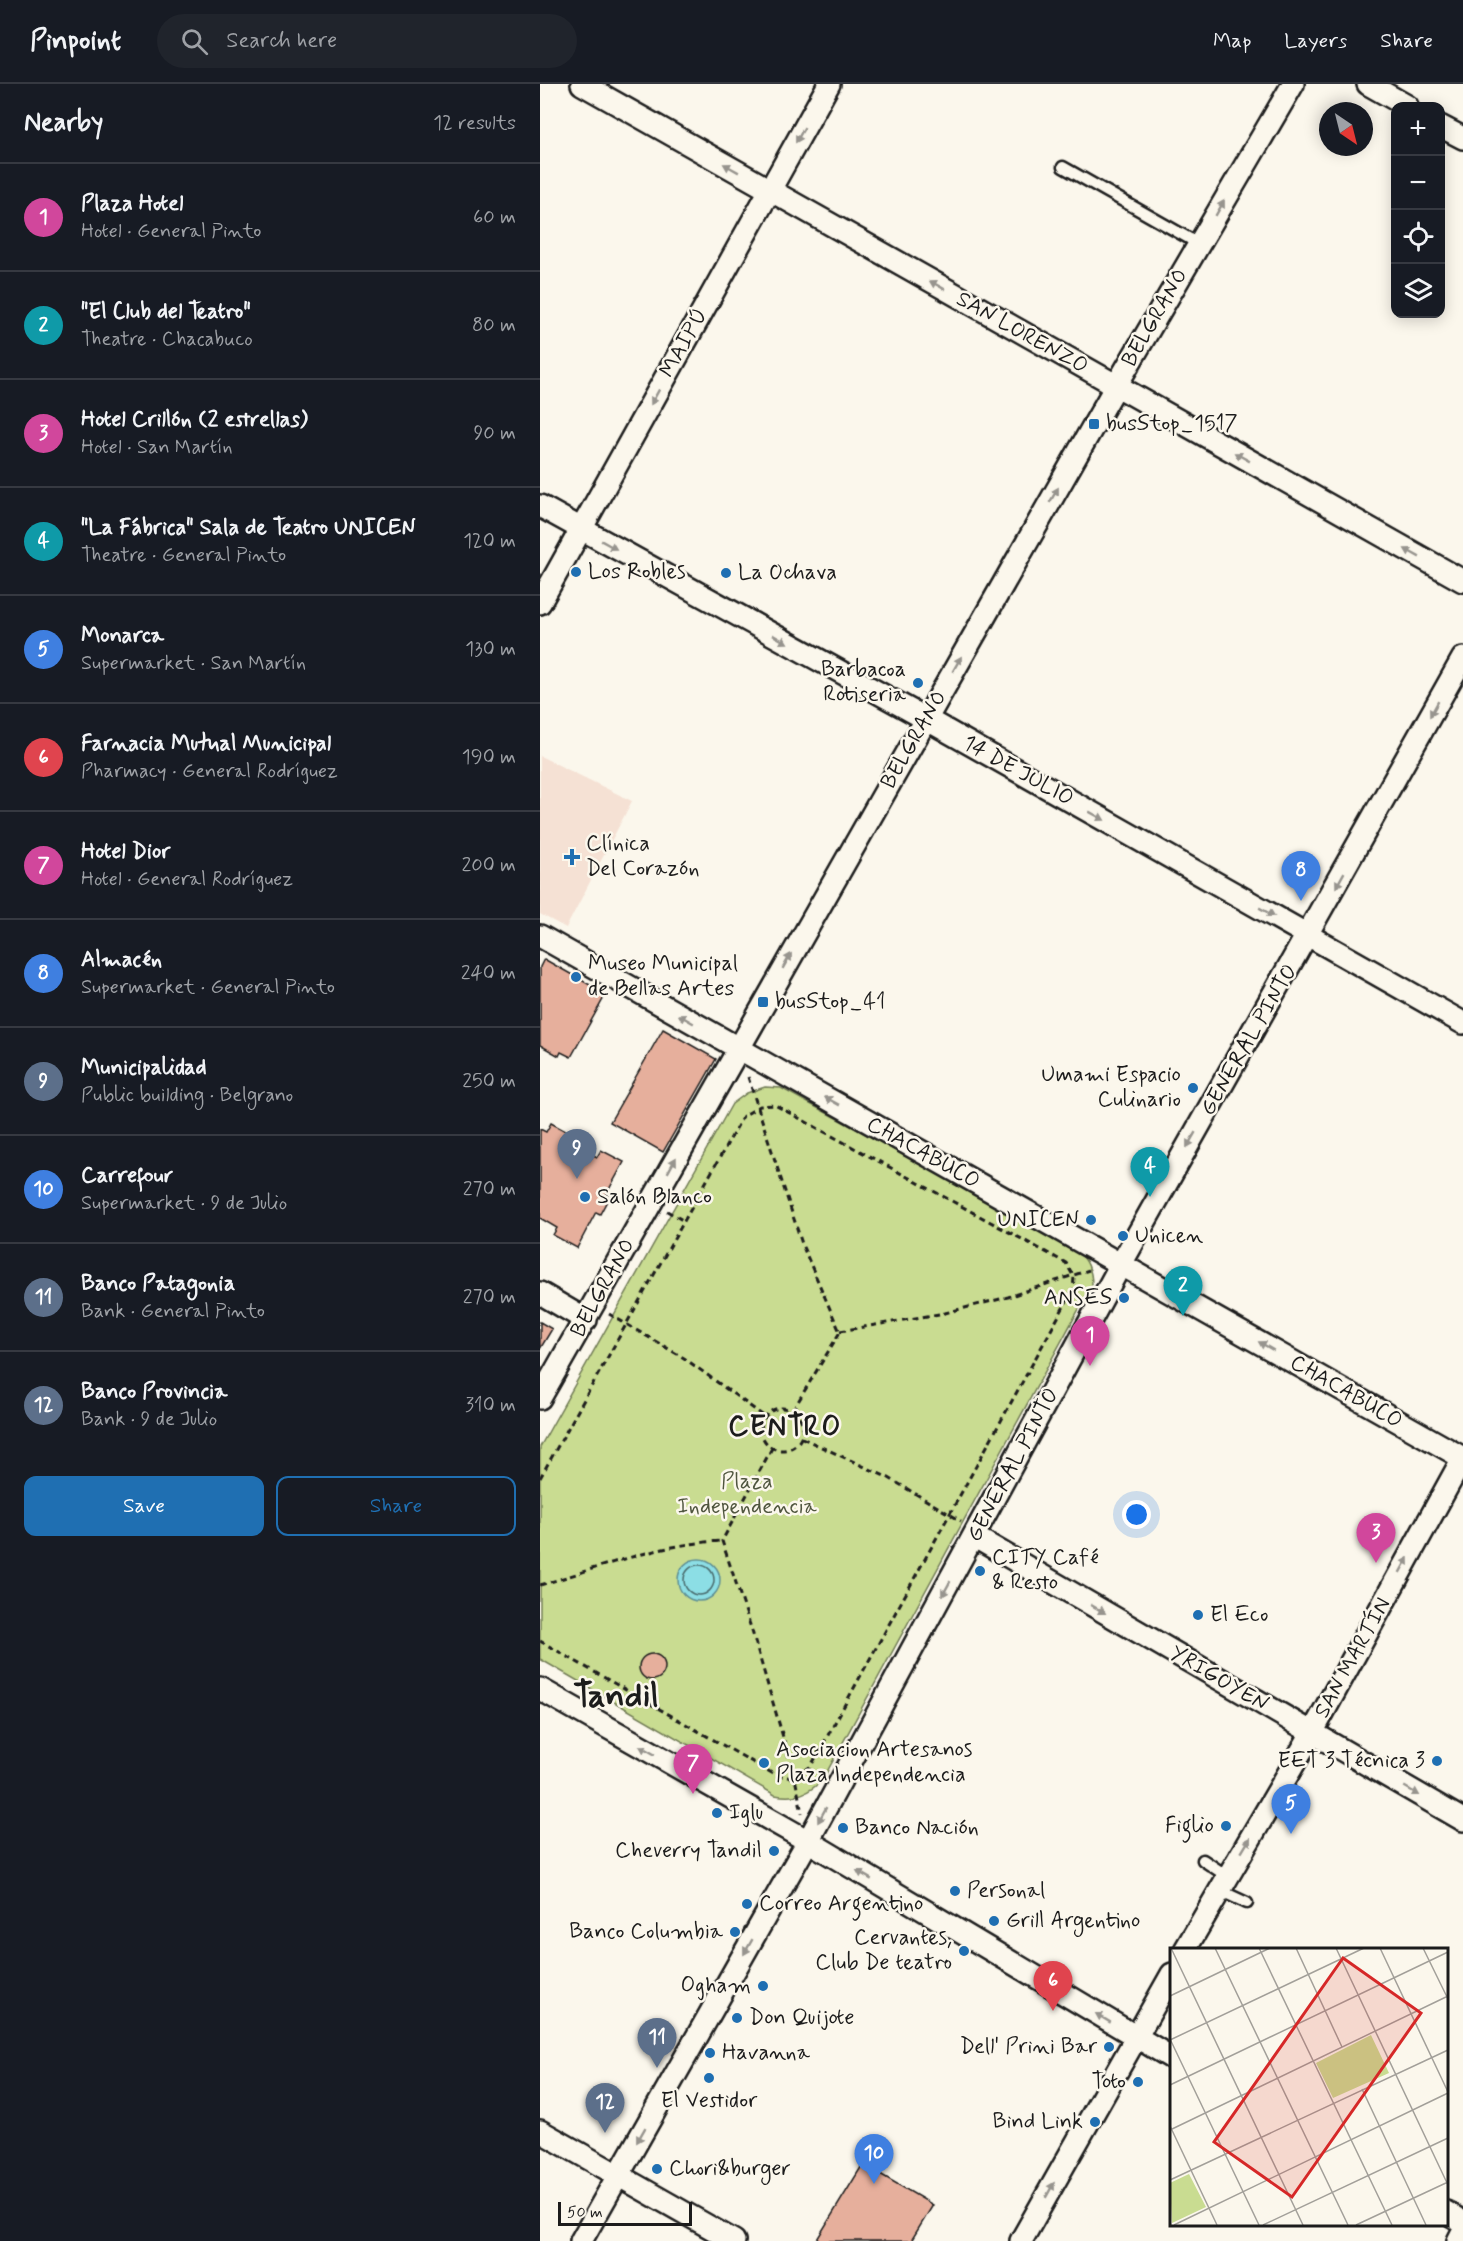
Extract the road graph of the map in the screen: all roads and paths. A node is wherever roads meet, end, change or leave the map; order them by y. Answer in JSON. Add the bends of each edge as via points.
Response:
{"nodes":[{"id":1,"x":582,"y":84,"type":"edge"},
{"id":2,"x":829,"y":84,"type":"edge"},
{"id":3,"x":1293,"y":84,"type":"edge"},
{"id":4,"x":1368,"y":84,"type":"edge"},
{"id":5,"x":1400,"y":102,"type":"edge"},
{"id":6,"x":1445,"y":129,"type":"edge"},
{"id":7,"x":1463,"y":138,"type":"edge"},
{"id":8,"x":1063,"y":167,"type":"dead end"},
{"id":9,"x":769,"y":189,"type":"junction"},
{"id":10,"x":1199,"y":244,"type":"junction"},
{"id":11,"x":1116,"y":386,"type":"junction"},
{"id":12,"x":540,"y":506,"type":"edge"},
{"id":13,"x":582,"y":530,"type":"junction"},
{"id":14,"x":1463,"y":581,"type":"edge"},
{"id":15,"x":540,"y":603,"type":"edge"},
{"id":16,"x":1463,"y":658,"type":"edge"},
{"id":17,"x":926,"y":719,"type":"junction"},
{"id":18,"x":540,"y":936,"type":"edge"},
{"id":19,"x":1308,"y":936,"type":"junction"},
{"id":20,"x":1463,"y":1023,"type":"edge"},
{"id":21,"x":737,"y":1048,"type":"junction"},
{"id":22,"x":760,"y":1106,"type":"junction"},
{"id":23,"x":1120,"y":1264,"type":"junction"},
{"id":24,"x":1092,"y":1270,"type":"dead end"},
{"id":25,"x":1072,"y":1273,"type":"junction"},
{"id":26,"x":540,"y":1293,"type":"edge"},
{"id":27,"x":590,"y":1313,"type":"junction"},
{"id":28,"x":626,"y":1324,"type":"junction"},
{"id":29,"x":840,"y":1332,"type":"junction"},
{"id":30,"x":540,"y":1398,"type":"edge"},
{"id":31,"x":793,"y":1411,"type":"junction"},
{"id":32,"x":765,"y":1417,"type":"junction"},
{"id":33,"x":802,"y":1438,"type":"junction"},
{"id":34,"x":772,"y":1448,"type":"junction"},
{"id":35,"x":1463,"y":1458,"type":"edge"},
{"id":36,"x":540,"y":1478,"type":"edge"},
{"id":37,"x":950,"y":1514,"type":"junction"},
{"id":38,"x":976,"y":1534,"type":"junction"},
{"id":39,"x":722,"y":1542,"type":"junction"},
{"id":40,"x":540,"y":1585,"type":"edge"},
{"id":41,"x":540,"y":1641,"type":"edge"},
{"id":42,"x":540,"y":1689,"type":"edge"},
{"id":43,"x":1312,"y":1733,"type":"junction"},
{"id":44,"x":795,"y":1778,"type":"junction"},
{"id":45,"x":1463,"y":1820,"type":"edge"},
{"id":46,"x":808,"y":1841,"type":"junction"},
{"id":47,"x":1203,"y":1860,"type":"dead end"},
{"id":48,"x":1223,"y":1883,"type":"junction"},
{"id":49,"x":1247,"y":1903,"type":"dead end"},
{"id":50,"x":1186,"y":1948,"type":"edge"},
{"id":51,"x":1170,"y":1978,"type":"edge"},
{"id":52,"x":1136,"y":2038,"type":"junction"},
{"id":53,"x":1170,"y":2057,"type":"edge"},
{"id":54,"x":540,"y":2131,"type":"edge"},
{"id":55,"x":618,"y":2175,"type":"junction"},
{"id":56,"x":1448,"y":2213,"type":"edge"},
{"id":57,"x":1463,"y":2222,"type":"edge"},
{"id":58,"x":1463,"y":2231,"type":"edge"},
{"id":59,"x":581,"y":2241,"type":"edge"},
{"id":60,"x":734,"y":2241,"type":"edge"},
{"id":61,"x":1021,"y":2241,"type":"edge"},
{"id":62,"x":1458,"y":2241,"type":"edge"}],
"edges":[{"from":9,"to":1,"type":"street","name":"SAN LORENZO","one_way":true},
{"from":2,"to":9,"type":"street","name":"MAIPÚ","one_way":true},
{"from":10,"to":3,"type":"street","name":"BELGRANO","one_way":true},
{"from":4,"to":5,"type":"street"},
{"from":6,"to":7,"type":"street"},
{"from":8,"to":10,"type":"lane"},
{"from":11,"to":9,"type":"street","name":"SAN LORENZO","one_way":true},
{"from":9,"to":13,"type":"street","name":"MAIPÚ","one_way":true},
{"from":10,"to":11,"type":"street","name":"BELGRANO"},
{"from":14,"to":11,"type":"street","name":"SAN LORENZO","one_way":true},
{"from":17,"to":11,"type":"street","name":"BELGRANO","one_way":true},
{"from":12,"to":13,"type":"street","name":"14 DE JULIO"},
{"from":13,"to":15,"type":"street","name":"MAIPÚ"},
{"from":13,"to":17,"type":"street","name":"14 DE JULIO","one_way":true},
{"from":16,"to":19,"type":"street","name":"GENERAL PINTO","one_way":true},
{"from":17,"to":19,"type":"street","name":"14 DE JULIO","one_way":true},
{"from":21,"to":17,"type":"street","name":"BELGRANO","one_way":true},
{"from":21,"to":18,"type":"street","name":"CHACABUCO","one_way":true},
{"from":19,"to":20,"type":"street","name":"14 DE JULIO"},
{"from":19,"to":23,"type":"street","name":"GENERAL PINTO","one_way":true},
{"from":21,"to":22,"type":"path"},
{"from":23,"to":21,"type":"street","name":"CHACABUCO","one_way":true},
{"from":27,"to":21,"type":"street","name":"BELGRANO","one_way":true},
{"from":22,"to":25,"type":"path","via":[[775,1105],[1066,1263]]},
{"from":22,"to":28,"type":"path","via":[[742,1116]]},
{"from":22,"to":29,"type":"path","via":[[803,1247]]},
{"from":35,"to":23,"type":"street","name":"CHACABUCO","one_way":true},
{"from":23,"to":38,"type":"street","name":"GENERAL PINTO"},
{"from":24,"to":25,"type":"path"},
{"from":25,"to":29,"type":"path","via":[[1008,1297]]},
{"from":25,"to":37,"type":"path","via":[[1073,1290]]},
{"from":26,"to":27,"type":"street"},
{"from":27,"to":28,"type":"path"},
{"from":27,"to":30,"type":"street","name":"BELGRANO"},
{"from":28,"to":32,"type":"path","via":[[684,1358]]},
{"from":28,"to":36,"type":"path"},
{"from":29,"to":31,"type":"path"},
{"from":31,"to":32,"type":"path","via":[[777,1408]]},
{"from":31,"to":33,"type":"path","via":[[803,1425]]},
{"from":32,"to":34,"type":"path","via":[[762,1436]]},
{"from":33,"to":34,"type":"path","via":[[791,1448]]},
{"from":33,"to":37,"type":"path","via":[[888,1478]]},
{"from":34,"to":39,"type":"path"},
{"from":43,"to":35,"type":"street","name":"SAN MARTÍN","one_way":true},
{"from":37,"to":38,"type":"path"},
{"from":37,"to":44,"type":"path","via":[[811,1766]]},
{"from":38,"to":43,"type":"street","name":"YRIGOYEN","one_way":true},
{"from":38,"to":46,"type":"street","name":"GENERAL PINTO","one_way":true},
{"from":39,"to":40,"type":"path","via":[[661,1550]]},
{"from":39,"to":44,"type":"path"},
{"from":41,"to":44,"type":"path","via":[[777,1776]]},
{"from":46,"to":42,"type":"street","one_way":true},
{"from":43,"to":45,"type":"street","name":"YRIGOYEN","one_way":true},
{"from":48,"to":43,"type":"street","name":"SAN MARTÍN","one_way":true},
{"from":44,"to":46,"type":"path"},
{"from":52,"to":46,"type":"street","one_way":true},
{"from":46,"to":55,"type":"street","name":"GENERAL PINTO","one_way":true},
{"from":47,"to":48,"type":"lane"},
{"from":48,"to":49,"type":"lane"},
{"from":48,"to":50,"type":"street","name":"SAN MARTÍN"},
{"from":51,"to":52,"type":"street"},
{"from":52,"to":53,"type":"street"},
{"from":61,"to":52,"type":"street","one_way":true},
{"from":54,"to":55,"type":"street"},
{"from":55,"to":59,"type":"street","name":"GENERAL PINTO"},
{"from":55,"to":60,"type":"street"},
{"from":56,"to":57,"type":"street"},
{"from":58,"to":62,"type":"street"}]}
